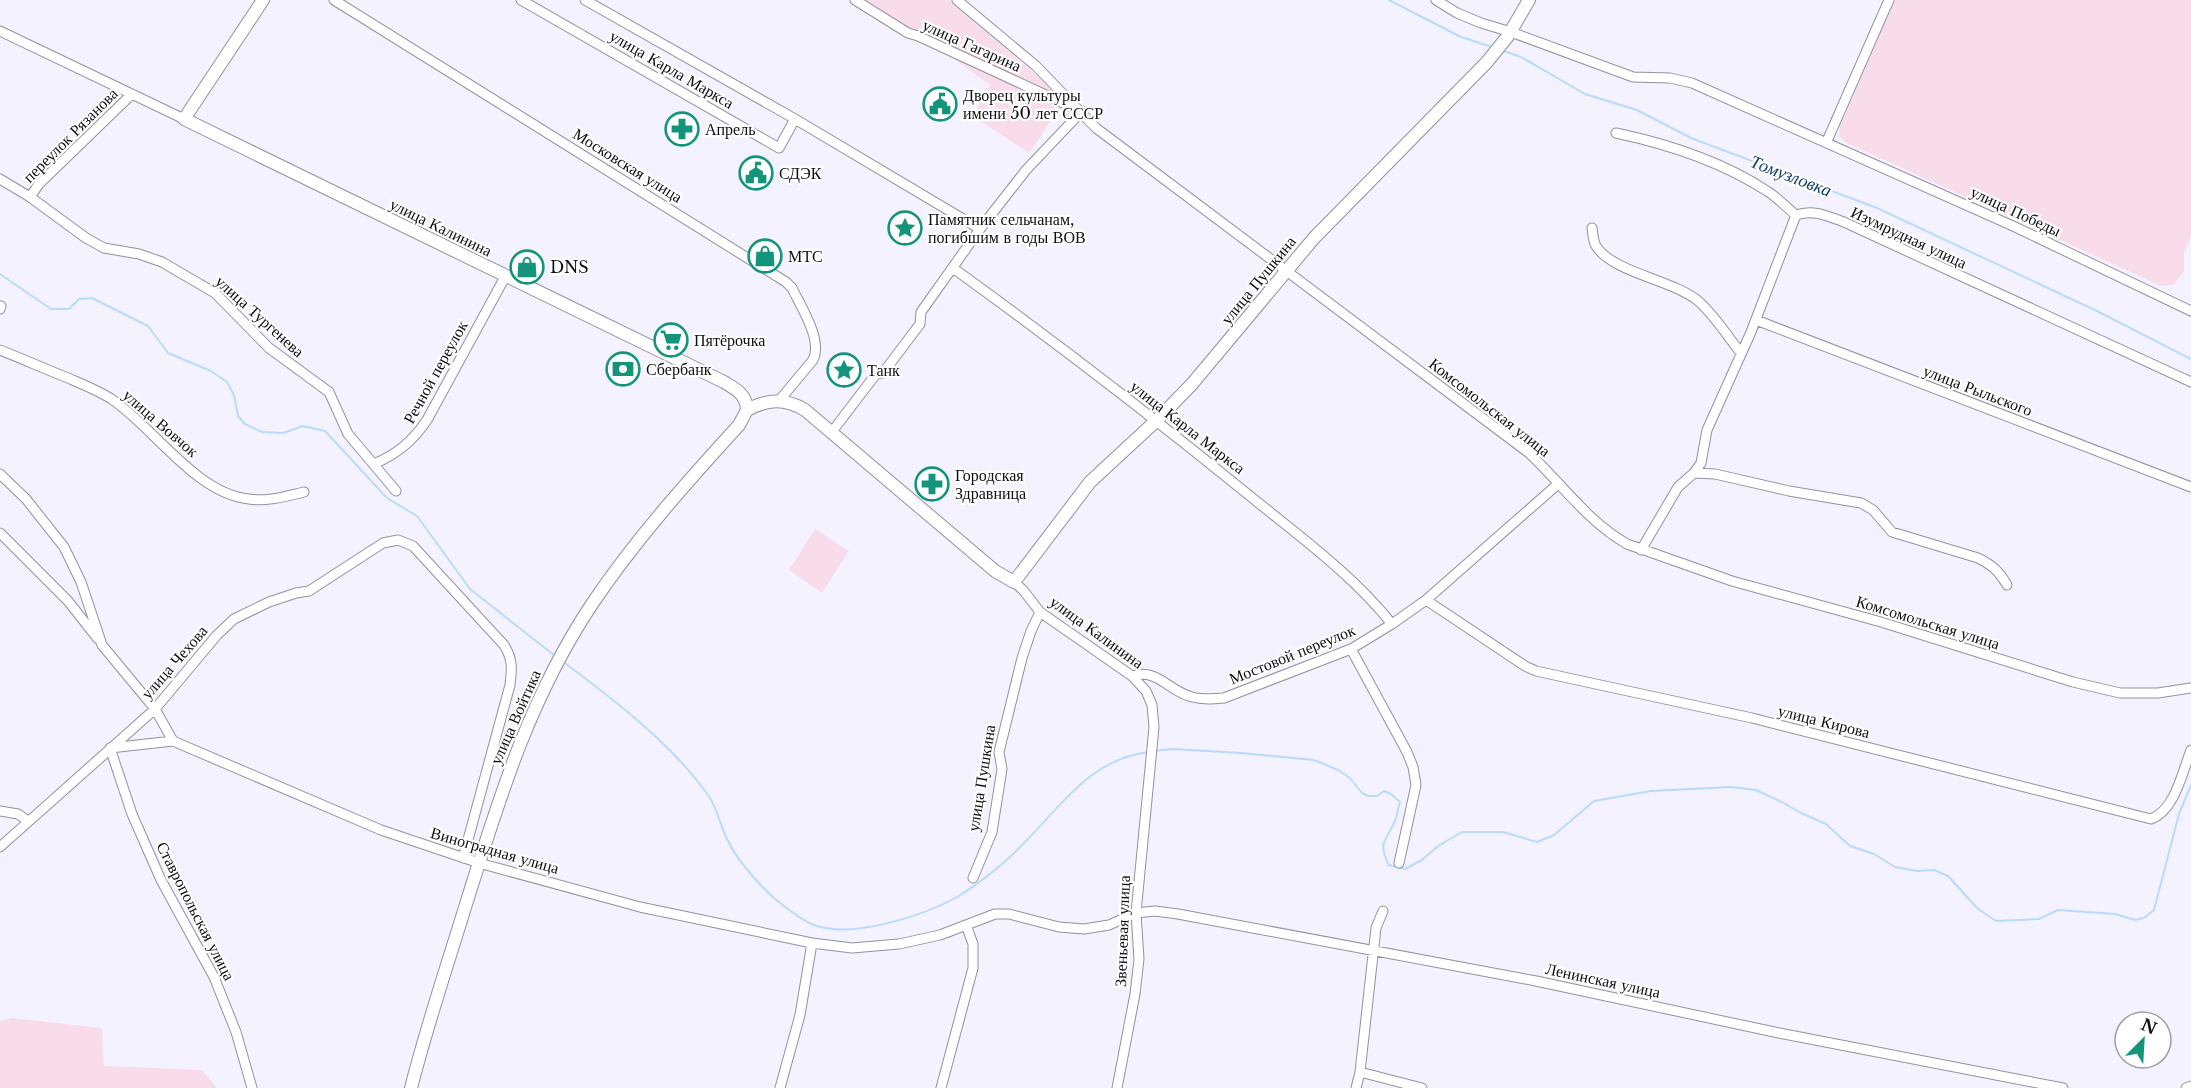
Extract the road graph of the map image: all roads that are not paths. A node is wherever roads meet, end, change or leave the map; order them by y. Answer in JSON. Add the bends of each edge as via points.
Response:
{"nodes":[{"id":1,"x":262,"y":0,"type":"edge"},
{"id":2,"x":334,"y":0,"type":"edge"},
{"id":3,"x":521,"y":0,"type":"edge"},
{"id":4,"x":585,"y":0,"type":"edge"},
{"id":5,"x":855,"y":0,"type":"edge"},
{"id":6,"x":957,"y":0,"type":"edge"},
{"id":7,"x":1436,"y":0,"type":"edge"},
{"id":8,"x":1529,"y":0,"type":"edge"},
{"id":9,"x":1889,"y":0,"type":"edge"},
{"id":10,"x":0,"y":31,"type":"edge"},
{"id":11,"x":1509,"y":34,"type":"junction"},
{"id":12,"x":132,"y":94,"type":"junction"},
{"id":13,"x":1082,"y":111,"type":"junction"},
{"id":14,"x":184,"y":119,"type":"junction"},
{"id":15,"x":795,"y":119,"type":"junction"},
{"id":16,"x":1616,"y":133,"type":"dead end"},
{"id":17,"x":1827,"y":141,"type":"junction"},
{"id":18,"x":0,"y":179,"type":"edge"},
{"id":19,"x":30,"y":197,"type":"junction"},
{"id":20,"x":1796,"y":215,"type":"junction"},
{"id":21,"x":1592,"y":228,"type":"dead end"},
{"id":22,"x":980,"y":229,"type":"junction"},
{"id":23,"x":953,"y":268,"type":"junction"},
{"id":24,"x":1287,"y":270,"type":"junction"},
{"id":25,"x":505,"y":277,"type":"junction"},
{"id":26,"x":2191,"y":310,"type":"edge"},
{"id":27,"x":1756,"y":320,"type":"junction"},
{"id":28,"x":0,"y":350,"type":"edge"},
{"id":29,"x":1741,"y":353,"type":"junction"},
{"id":30,"x":2191,"y":382,"type":"edge"},
{"id":31,"x":778,"y":402,"type":"junction"},
{"id":32,"x":747,"y":410,"type":"junction"},
{"id":33,"x":1157,"y":420,"type":"junction"},
{"id":34,"x":831,"y":433,"type":"junction"},
{"id":35,"x":374,"y":464,"type":"junction"},
{"id":36,"x":1694,"y":473,"type":"junction"},
{"id":37,"x":0,"y":474,"type":"edge"},
{"id":38,"x":1558,"y":484,"type":"junction"},
{"id":39,"x":2191,"y":486,"type":"edge"},
{"id":40,"x":396,"y":491,"type":"dead end"},
{"id":41,"x":304,"y":492,"type":"dead end"},
{"id":42,"x":0,"y":533,"type":"edge"},
{"id":43,"x":1641,"y":550,"type":"junction"},
{"id":44,"x":1014,"y":582,"type":"junction"},
{"id":45,"x":2007,"y":585,"type":"dead end"},
{"id":46,"x":1426,"y":600,"type":"junction"},
{"id":47,"x":1040,"y":612,"type":"junction"},
{"id":48,"x":1392,"y":624,"type":"junction"},
{"id":49,"x":102,"y":645,"type":"junction"},
{"id":50,"x":1351,"y":649,"type":"junction"},
{"id":51,"x":1132,"y":676,"type":"junction"},
{"id":52,"x":2191,"y":688,"type":"edge"},
{"id":53,"x":155,"y":709,"type":"junction"},
{"id":54,"x":173,"y":741,"type":"junction"},
{"id":55,"x":110,"y":748,"type":"junction"},
{"id":56,"x":2191,"y":750,"type":"edge"},
{"id":57,"x":1149,"y":773,"type":"joint"},
{"id":58,"x":0,"y":811,"type":"edge"},
{"id":59,"x":28,"y":822,"type":"junction"},
{"id":60,"x":0,"y":848,"type":"edge"},
{"id":61,"x":463,"y":858,"type":"junction"},
{"id":62,"x":1399,"y":862,"type":"dead end"},
{"id":63,"x":479,"y":863,"type":"junction"},
{"id":64,"x":973,"y":878,"type":"dead end"},
{"id":65,"x":1383,"y":911,"type":"dead end"},
{"id":66,"x":1136,"y":914,"type":"junction"},
{"id":67,"x":966,"y":925,"type":"junction"},
{"id":68,"x":812,"y":943,"type":"junction"},
{"id":69,"x":1374,"y":952,"type":"junction"},
{"id":70,"x":1360,"y":1072,"type":"junction"},
{"id":71,"x":2191,"y":1086,"type":"edge"},
{"id":72,"x":252,"y":1088,"type":"edge"},
{"id":73,"x":411,"y":1088,"type":"edge"},
{"id":74,"x":780,"y":1088,"type":"edge"},
{"id":75,"x":941,"y":1088,"type":"edge"},
{"id":76,"x":1117,"y":1088,"type":"edge"},
{"id":77,"x":1356,"y":1088,"type":"edge"},
{"id":78,"x":1422,"y":1088,"type":"edge"},
{"id":79,"x":2062,"y":1088,"type":"edge"},
{"id":80,"x":2186,"y":1088,"type":"edge"}],
"edges":[{"from":1,"to":14,"type":"main road"},
{"from":2,"to":31,"type":"street","name":"Московская улица","via":[[786,282],[816,341],[816,352]]},
{"from":3,"to":15,"type":"street","name":"улица Карла Маркса","via":[[779,148]]},
{"from":4,"to":15,"type":"street","name":"улица Карла Маркса"},
{"from":5,"to":13,"type":"street","name":"улица Гагарина","via":[[908,33]]},
{"from":6,"to":13,"type":"street","name":"Комсомольская улица","via":[[1036,66]]},
{"from":7,"to":11,"type":"street","name":"улица Победы"},
{"from":8,"to":11,"type":"main road","name":"улица Пушкина"},
{"from":9,"to":17,"type":"street"},
{"from":10,"to":12,"type":"street","name":"улица Калинина"},
{"from":11,"to":17,"type":"street","name":"улица Победы","via":[[1633,77],[1692,83]]},
{"from":11,"to":24,"type":"main road","name":"улица Пушкина"},
{"from":12,"to":14,"type":"street","name":"улица Калинина"},
{"from":12,"to":19,"type":"street","name":"переулок Рязанова"},
{"from":13,"to":22,"type":"street","via":[[1026,170]]},
{"from":13,"to":24,"type":"street","name":"Комсомольская улица","via":[[1096,128]]},
{"from":14,"to":25,"type":"main road","name":"улица Калинина"},
{"from":15,"to":22,"type":"street","name":"улица Карла Маркса"},
{"from":16,"to":20,"type":"street","via":[[1660,142],[1720,166],[1768,192]]},
{"from":17,"to":26,"type":"street","name":"улица Победы"},
{"from":18,"to":19,"type":"street","name":"улица Тургенева"},
{"from":19,"to":35,"type":"street","name":"улица Тургенева","via":[[104,248],[162,262],[215,293],[269,348],[329,392],[348,434]]},
{"from":20,"to":27,"type":"street"},
{"from":20,"to":30,"type":"street","name":"Изумрудная улица","via":[[1807,211],[1844,222]]},
{"from":21,"to":29,"type":"street","via":[[1600,251],[1618,264],[1697,300]]},
{"from":22,"to":23,"type":"street"},
{"from":23,"to":33,"type":"street","name":"улица Карла Маркса"},
{"from":23,"to":34,"type":"street","via":[[890,365],[876,374]]},
{"from":24,"to":33,"type":"main road","name":"улица Пушкина"},
{"from":24,"to":38,"type":"street","name":"Комсомольская улица","via":[[1529,453]]},
{"from":25,"to":32,"type":"main road","name":"улица Калинина","via":[[724,382],[741,392],[747,400]]},
{"from":25,"to":35,"type":"street","name":"Речной переулок","via":[[416,438]]},
{"from":27,"to":29,"type":"street"},
{"from":27,"to":39,"type":"street","name":"улица Рыльского"},
{"from":28,"to":41,"type":"street","name":"улица Вовчок","via":[[110,398],[187,467],[226,493],[265,500]]},
{"from":29,"to":36,"type":"street","via":[[1707,430],[1701,463]]},
{"from":31,"to":32,"type":"main road","via":[[760,403]]},
{"from":31,"to":34,"type":"main road","name":"улица Калинина","via":[[792,403],[805,410]]},
{"from":32,"to":63,"type":"main road","name":"улица Войтика","via":[[739,425],[638,540],[591,605],[541,694],[513,758]]},
{"from":33,"to":44,"type":"main road","name":"улица Пушкина","via":[[1090,482]]},
{"from":33,"to":48,"type":"street","name":"улица Карла Маркса","via":[[1331,562]]},
{"from":34,"to":44,"type":"main road","name":"улица Калинина","via":[[995,571]]},
{"from":35,"to":40,"type":"street","name":"улица Тургенева"},
{"from":36,"to":43,"type":"street","via":[[1678,486]]},
{"from":36,"to":45,"type":"street","via":[[1861,503],[1873,510],[1892,532],[1991,564]]},
{"from":37,"to":49,"type":"street","via":[[26,499],[63,546],[81,582]]},
{"from":38,"to":43,"type":"street","name":"Комсомольская улица","via":[[1615,537]]},
{"from":38,"to":46,"type":"street","name":"Мостовой переулок"},
{"from":42,"to":49,"type":"street","via":[[68,601]]},
{"from":43,"to":52,"type":"street","name":"Комсомольская улица","via":[[1732,581],[1881,622],[2073,682],[2120,693]]},
{"from":44,"to":47,"type":"street","name":"улица Калинина"},
{"from":46,"to":48,"type":"street","name":"Мостовой переулок"},
{"from":46,"to":56,"type":"street","name":"улица Кирова","via":[[1536,671],[1752,718],[2151,819],[2160,815],[2173,796]]},
{"from":47,"to":51,"type":"street","name":"улица Калинина"},
{"from":47,"to":64,"type":"street","name":"улица Пушкина","via":[[1022,658],[999,752],[1002,769],[992,832]]},
{"from":48,"to":50,"type":"street","name":"Мостовой переулок"},
{"from":49,"to":53,"type":"street"},
{"from":50,"to":51,"type":"street","name":"Мостовой переулок","via":[[1224,698],[1190,697],[1151,675]]},
{"from":50,"to":62,"type":"street","via":[[1413,767],[1416,785]]},
{"from":51,"to":57,"type":"street","name":"улица Калинина","via":[[1146,691],[1152,705]]},
{"from":53,"to":54,"type":"street"},
{"from":53,"to":55,"type":"street","name":"улица Чехова"},
{"from":53,"to":61,"type":"street","name":"улица Чехова","via":[[234,619],[269,602],[309,591],[383,543],[398,540],[413,546],[504,645],[512,667]]},
{"from":54,"to":55,"type":"street"},
{"from":54,"to":61,"type":"street","name":"Виноградная улица","via":[[381,830]]},
{"from":55,"to":59,"type":"street","name":"улица Чехова"},
{"from":55,"to":72,"type":"street","name":"Ставропольская улица","via":[[132,814],[161,880],[214,977],[236,1032]]},
{"from":57,"to":66,"type":"street","name":"Звеньевая улица"},
{"from":58,"to":59,"type":"street","via":[[18,814]]},
{"from":59,"to":60,"type":"street","name":"улица Чехова"},
{"from":61,"to":63,"type":"street","name":"Виноградная улица"},
{"from":63,"to":68,"type":"street","name":"Виноградная улица","via":[[640,907]]},
{"from":63,"to":73,"type":"main road","name":"улица Войтика"},
{"from":65,"to":69,"type":"street","via":[[1376,928]]},
{"from":66,"to":67,"type":"street","name":"Виноградная улица","via":[[1109,925],[1084,929],[1059,927],[1010,914],[995,914]]},
{"from":66,"to":69,"type":"street","name":"Ленинская улица","via":[[1178,914]]},
{"from":66,"to":76,"type":"street","name":"Звеньевая улица","via":[[1139,959]]},
{"from":67,"to":68,"type":"street","name":"Виноградная улица","via":[[899,944],[852,948]]},
{"from":67,"to":75,"type":"street","via":[[973,944],[973,968]]},
{"from":68,"to":74,"type":"street","via":[[800,1015]]},
{"from":69,"to":70,"type":"street"},
{"from":69,"to":79,"type":"street","name":"Ленинская улица"},
{"from":70,"to":77,"type":"street"},
{"from":70,"to":78,"type":"street"},
{"from":71,"to":80,"type":"street"}]}
